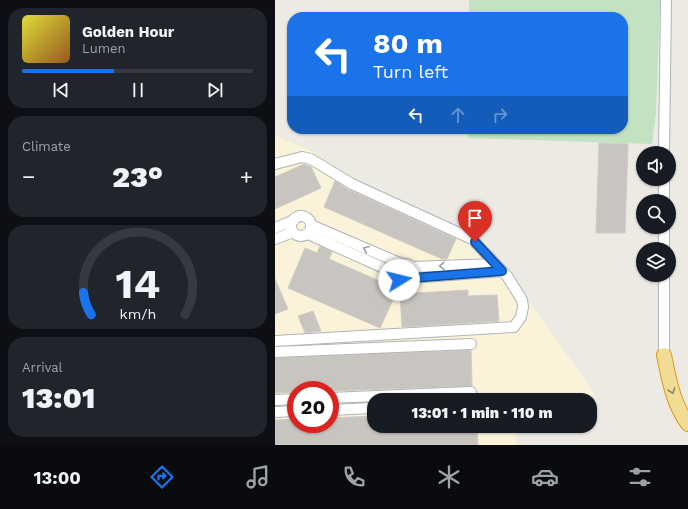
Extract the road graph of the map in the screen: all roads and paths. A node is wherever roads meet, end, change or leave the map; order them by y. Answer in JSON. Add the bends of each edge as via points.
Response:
{"nodes":[{"id":1,"x":666,"y":0,"type":"edge"},
{"id":2,"x":664,"y":146,"type":"edge"},
{"id":3,"x":275,"y":164,"type":"edge"},
{"id":4,"x":293,"y":220,"type":"junction"},
{"id":5,"x":275,"y":228,"type":"edge"},
{"id":6,"x":309,"y":230,"type":"junction"},
{"id":7,"x":293,"y":232,"type":"junction"},
{"id":8,"x":275,"y":239,"type":"edge"},
{"id":9,"x":402,"y":264,"type":"junction"},
{"id":10,"x":412,"y":267,"type":"junction"},
{"id":11,"x":498,"y":268,"type":"junction"},
{"id":12,"x":395,"y":274,"type":"junction"},
{"id":13,"x":412,"y":278,"type":"junction"},
{"id":14,"x":664,"y":282,"type":"edge"},
{"id":15,"x":275,"y":341,"type":"edge"},
{"id":16,"x":471,"y":344,"type":"dead end"},
{"id":17,"x":275,"y":352,"type":"edge"},
{"id":18,"x":664,"y":355,"type":"joint"},
{"id":19,"x":448,"y":393,"type":"edge"},
{"id":20,"x":471,"y":393,"type":"edge"},
{"id":21,"x":367,"y":396,"type":"edge"},
{"id":22,"x":339,"y":398,"type":"edge"},
{"id":23,"x":287,"y":399,"type":"edge"},
{"id":24,"x":275,"y":400,"type":"edge"},
{"id":25,"x":367,"y":408,"type":"edge"},
{"id":26,"x":339,"y":410,"type":"edge"},
{"id":27,"x":287,"y":411,"type":"edge"},
{"id":28,"x":275,"y":412,"type":"edge"},
{"id":29,"x":688,"y":424,"type":"edge"}],
"edges":[{"from":1,"to":2,"type":"street"},
{"from":3,"to":11,"type":"street","via":[[302,157],[311,159],[352,184],[472,239]]},
{"from":4,"to":5,"type":"street"},
{"from":4,"to":6,"type":"street","via":[[302,217],[308,220]]},
{"from":4,"to":7,"type":"street"},
{"from":6,"to":7,"type":"street","via":[[299,236]]},
{"from":9,"to":6,"type":"street","one_way":true},
{"from":6,"to":12,"type":"street"},
{"from":7,"to":8,"type":"street"},
{"from":9,"to":10,"type":"street"},
{"from":9,"to":12,"type":"street","via":[[397,267]]},
{"from":11,"to":10,"type":"street","one_way":true},
{"from":10,"to":13,"type":"street"},
{"from":11,"to":13,"type":"street"},
{"from":11,"to":15,"type":"street","via":[[507,276],[523,300],[521,317],[514,327]]},
{"from":12,"to":13,"type":"street","via":[[402,282]]},
{"from":14,"to":18,"type":"street"},
{"from":16,"to":17,"type":"street"},
{"from":18,"to":29,"type":"highway","one_way":true,"via":[[680,414]]},
{"from":19,"to":20,"type":"street"},
{"from":21,"to":22,"type":"street"},
{"from":23,"to":24,"type":"street"},
{"from":25,"to":26,"type":"street"},
{"from":27,"to":28,"type":"street"}]}
